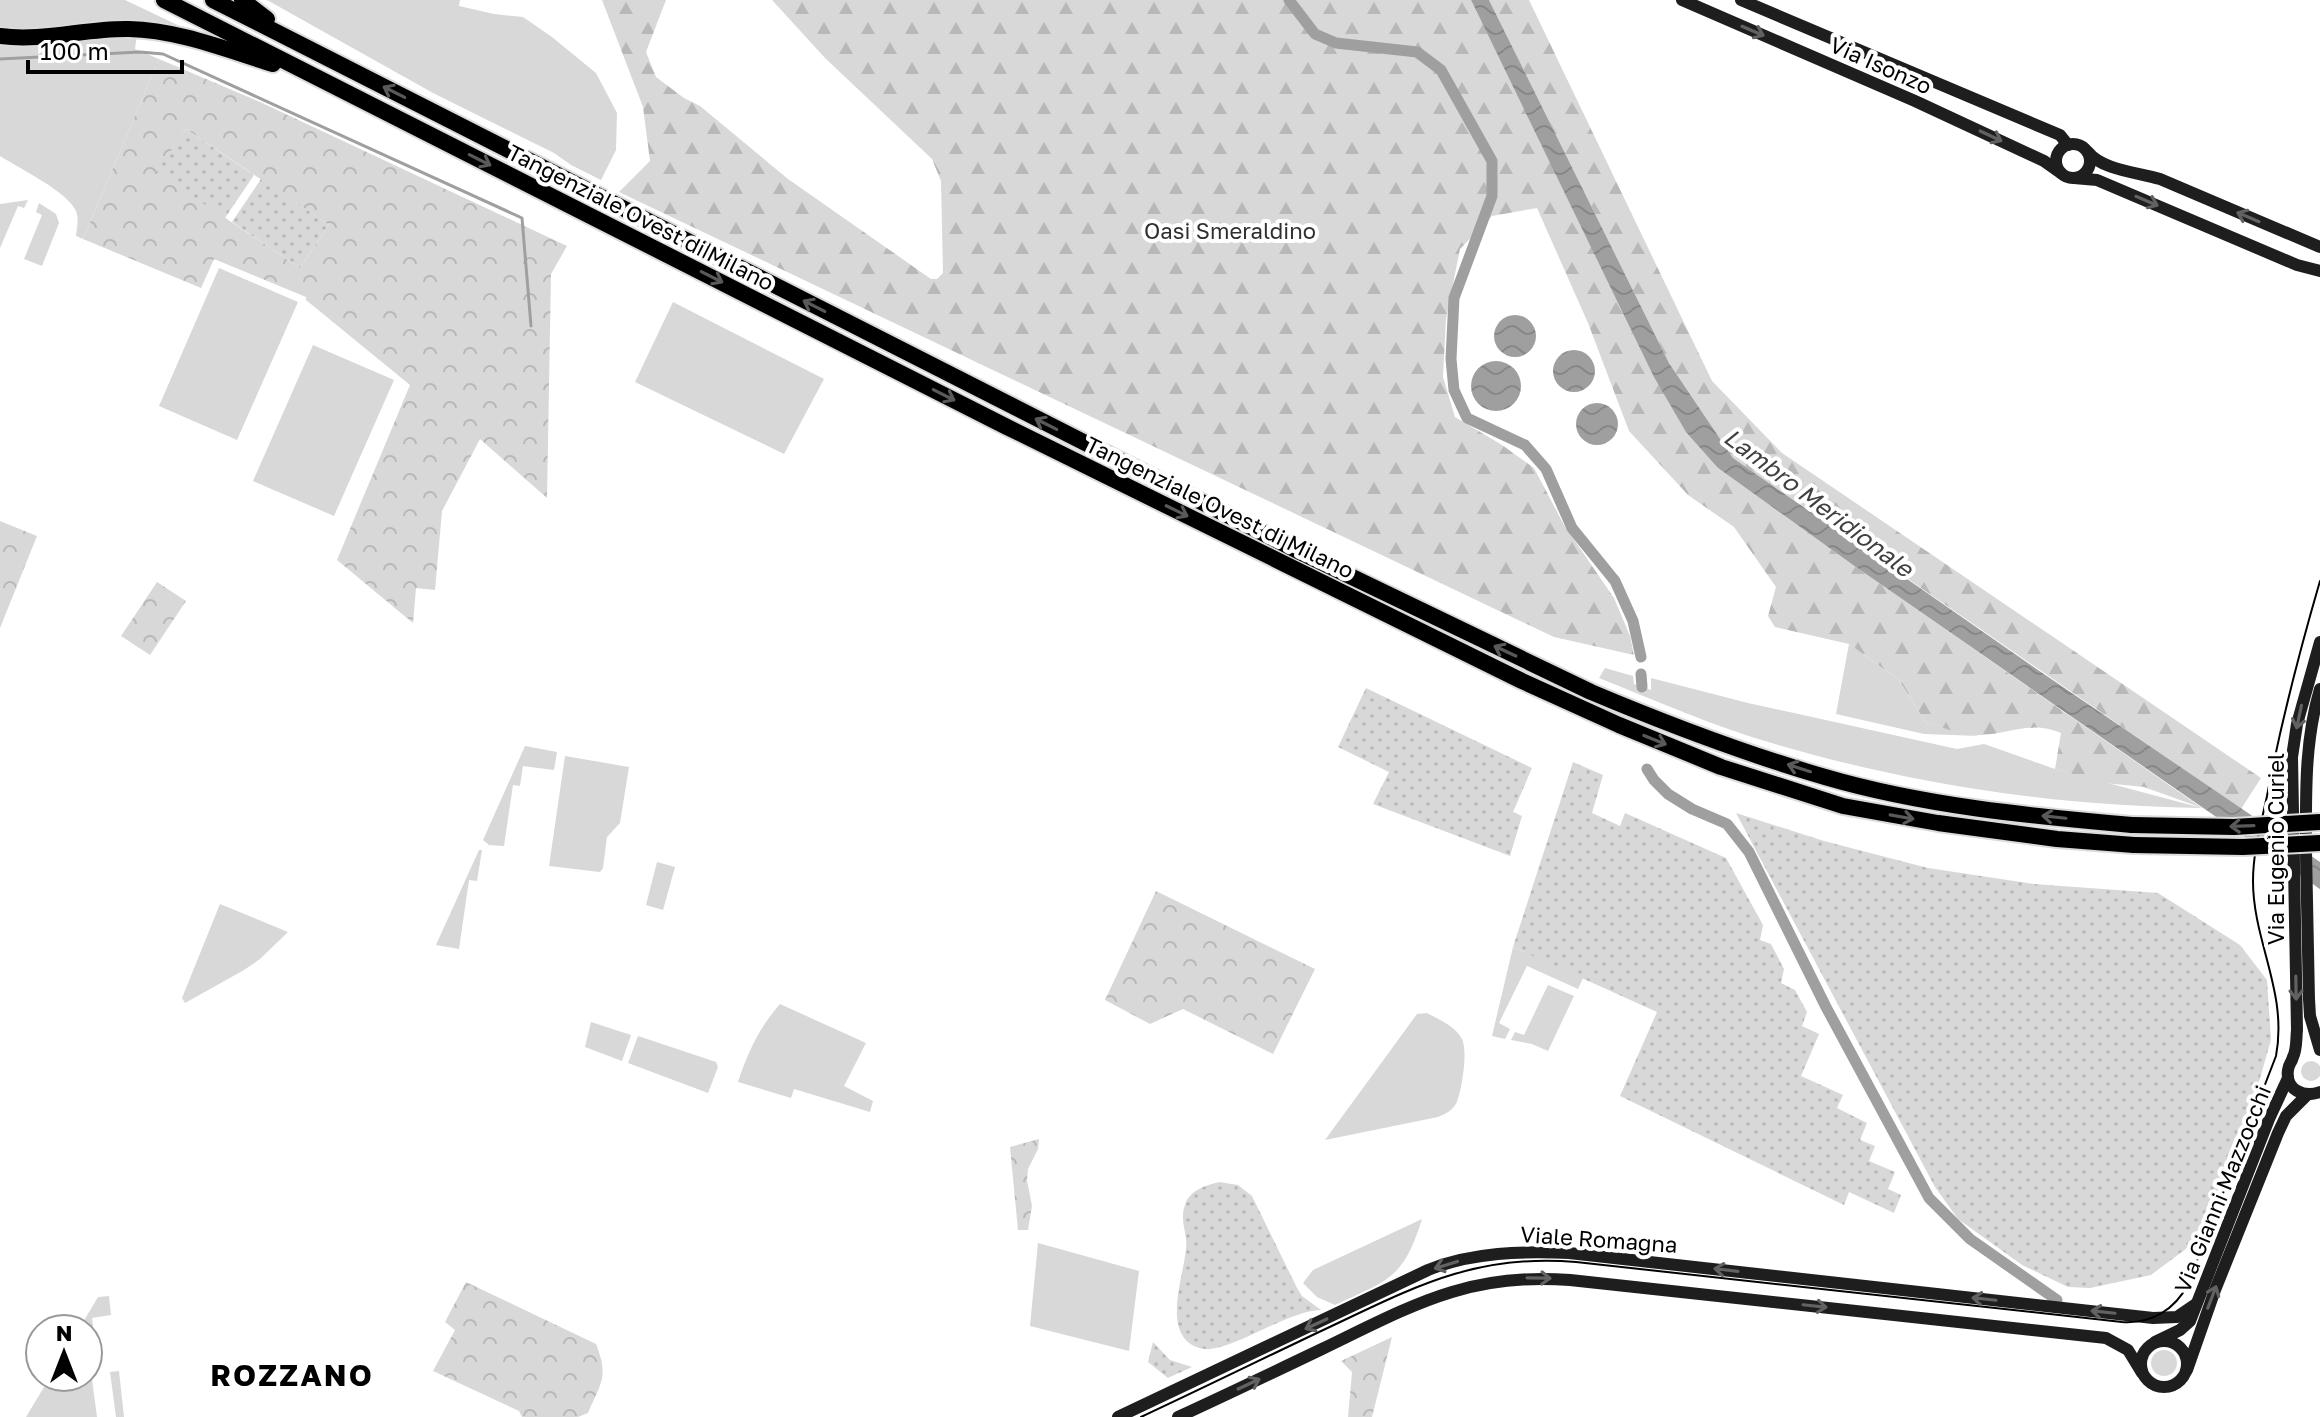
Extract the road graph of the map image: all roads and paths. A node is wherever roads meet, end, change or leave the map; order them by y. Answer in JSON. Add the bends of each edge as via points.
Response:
{"nodes":[{"id":1,"x":164,"y":0,"type":"edge"},
{"id":2,"x":213,"y":0,"type":"edge"},
{"id":3,"x":242,"y":0,"type":"edge"},
{"id":4,"x":1682,"y":0,"type":"edge"},
{"id":5,"x":1741,"y":0,"type":"edge"},
{"id":6,"x":0,"y":36,"type":"edge"},
{"id":7,"x":304,"y":46,"type":"junction"},
{"id":8,"x":314,"y":75,"type":"junction"},
{"id":9,"x":2068,"y":145,"type":"junction"},
{"id":10,"x":2088,"y":152,"type":"junction"},
{"id":11,"x":2067,"y":176,"type":"junction"},
{"id":12,"x":2320,"y":247,"type":"edge"},
{"id":13,"x":2320,"y":263,"type":"edge"},
{"id":14,"x":2297,"y":265,"type":"junction"},
{"id":15,"x":2320,"y":271,"type":"edge"},
{"id":16,"x":2320,"y":642,"type":"edge"},
{"id":17,"x":2320,"y":689,"type":"edge"},
{"id":18,"x":2299,"y":799,"type":"junction"},
{"id":19,"x":2320,"y":822,"type":"edge"},
{"id":20,"x":2320,"y":843,"type":"edge"},
{"id":21,"x":2301,"y":915,"type":"junction"},
{"id":22,"x":2320,"y":1052,"type":"edge"},
{"id":23,"x":2293,"y":1059,"type":"junction"},
{"id":24,"x":2288,"y":1078,"type":"junction"},
{"id":25,"x":2313,"y":1094,"type":"edge"},
{"id":26,"x":2196,"y":1304,"type":"junction"},
{"id":27,"x":2155,"y":1342,"type":"junction"},
{"id":28,"x":2187,"y":1370,"type":"junction"},
{"id":29,"x":2142,"y":1373,"type":"junction"},
{"id":30,"x":1118,"y":1417,"type":"edge"},
{"id":31,"x":1178,"y":1417,"type":"edge"}],
"edges":[{"from":1,"to":8,"type":"highway","name":"Tangenziale Ovest di Milano"},
{"from":2,"to":7,"type":"highway","name":"Tangenziale Ovest di Milano"},
{"from":3,"to":7,"type":"highway"},
{"from":4,"to":11,"type":"main road","name":"Via Isonzo","one_way":true,"via":[[1915,101]]},
{"from":5,"to":9,"type":"main road","name":"Via Isonzo","via":[[2060,135]]},
{"from":6,"to":8,"type":"highway","via":[[151,31]]},
{"from":19,"to":7,"type":"highway","name":"Tangenziale Ovest di Milano","one_way":true,"bridge":true,"via":[[2132,825],[1993,810],[1827,778],[1638,712],[1271,538]]},
{"from":8,"to":20,"type":"highway","name":"Tangenziale Ovest di Milano","one_way":true,"bridge":true,"via":[[1005,426],[1575,706],[1721,767],[1843,806],[2057,839],[2243,847]]},
{"from":9,"to":10,"type":"main road"},
{"from":9,"to":11,"type":"main road","via":[[2057,157]]},
{"from":10,"to":11,"type":"main road","via":[[2090,167],[2083,175]]},
{"from":12,"to":10,"type":"main road","one_way":true,"via":[[2160,179],[2105,166]]},
{"from":11,"to":14,"type":"main road","name":"Via Isonzo","one_way":true,"via":[[2097,180]]},
{"from":13,"to":14,"type":"main road","name":"Via Isonzo"},
{"from":14,"to":15,"type":"main road","name":"Via Isonzo"},
{"from":16,"to":18,"type":"main road","name":"Via Eugenio Curiel","one_way":true,"via":[[2292,757]]},
{"from":17,"to":18,"type":"main road","name":"Via Eugenio Curiel"},
{"from":18,"to":21,"type":"main road","name":"Via Eugenio Curiel","bridge":true},
{"from":21,"to":22,"type":"main road","name":"Via Eugenio Curiel","via":[[2310,1016]]},
{"from":21,"to":23,"type":"main road","name":"Via Eugenio Curiel","one_way":true},
{"from":22,"to":23,"type":"main road"},
{"from":23,"to":24,"type":"main road","name":"Via Eugenio Curiel"},
{"from":24,"to":25,"type":"main road","via":[[2295,1090]]},
{"from":24,"to":26,"type":"main road","name":"Via Gianni Mazzocchi"},
{"from":28,"to":25,"type":"main road","name":"Via Gianni Mazzocchi","one_way":true,"via":[[2278,1133],[2286,1116]]},
{"from":26,"to":27,"type":"main road","name":"Via Gianni Mazzocchi","via":[[2185,1326]]},
{"from":26,"to":30,"type":"main road","name":"Viale Romagna","one_way":true,"via":[[2168,1319],[1569,1253],[1509,1253],[1428,1270]]},
{"from":27,"to":28,"type":"main road","via":[[2180,1346]]},
{"from":27,"to":29,"type":"main road","via":[[2142,1355]]},
{"from":28,"to":29,"type":"main road","via":[[2178,1383],[2165,1387]]},
{"from":31,"to":29,"type":"main road","name":"Viale Romagna","one_way":true,"via":[[1419,1303],[1496,1280],[1570,1280],[2114,1340],[2132,1353]]}]}
